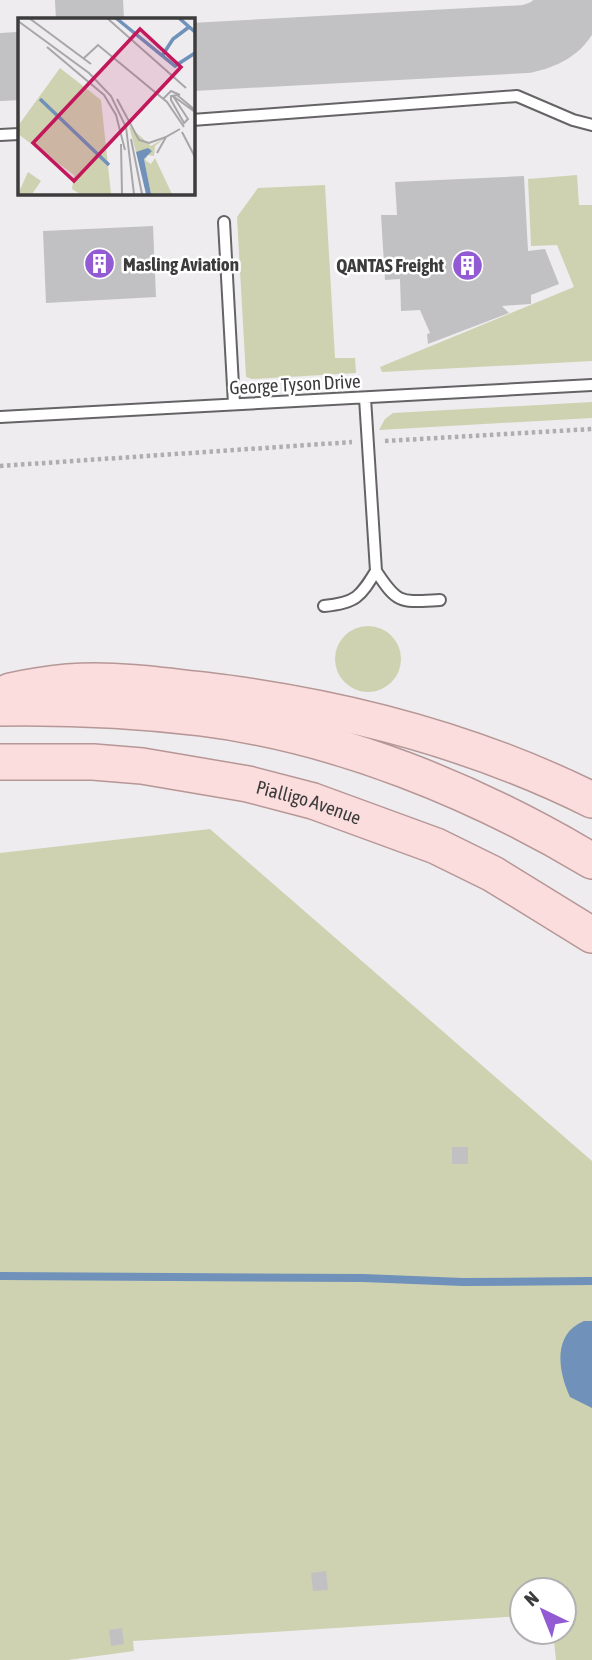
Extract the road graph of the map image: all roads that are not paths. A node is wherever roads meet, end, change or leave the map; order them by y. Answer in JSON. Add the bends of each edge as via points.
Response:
{"nodes":[{"id":1,"x":194,"y":120,"type":"edge"},
{"id":2,"x":592,"y":125,"type":"edge"},
{"id":3,"x":18,"y":134,"type":"edge"},
{"id":4,"x":0,"y":135,"type":"edge"},
{"id":5,"x":224,"y":222,"type":"dead end"},
{"id":6,"x":592,"y":385,"type":"edge"},
{"id":7,"x":365,"y":398,"type":"junction"},
{"id":8,"x":234,"y":404,"type":"junction"},
{"id":9,"x":0,"y":417,"type":"edge"},
{"id":10,"x":376,"y":571,"type":"junction"},
{"id":11,"x":440,"y":600,"type":"dead end"},
{"id":12,"x":324,"y":606,"type":"dead end"},
{"id":13,"x":0,"y":693,"type":"edge"},
{"id":14,"x":0,"y":708,"type":"edge"},
{"id":15,"x":0,"y":762,"type":"edge"},
{"id":16,"x":592,"y":800,"type":"edge"},
{"id":17,"x":592,"y":861,"type":"edge"},
{"id":18,"x":589,"y":935,"type":"edge"}],
"edges":[{"from":1,"to":2,"type":"lane","via":[[517,96]]},
{"from":3,"to":4,"type":"lane"},
{"from":5,"to":8,"type":"lane"},
{"from":6,"to":7,"type":"lane","name":"George Tyson Drive"},
{"from":7,"to":8,"type":"lane","name":"George Tyson Drive"},
{"from":7,"to":10,"type":"lane"},
{"from":8,"to":9,"type":"lane","name":"George Tyson Drive"},
{"from":10,"to":11,"type":"lane","via":[[398,598]]},
{"from":10,"to":12,"type":"lane","via":[[353,601]]},
{"from":13,"to":16,"type":"main road","via":[[68,682],[121,682],[318,708],[467,747]]},
{"from":14,"to":17,"type":"main road","via":[[203,719],[309,741],[464,794]]},
{"from":15,"to":18,"type":"main road","name":"Pialligo Avenue","via":[[142,766],[248,784],[313,801],[436,846],[493,874]]}]}
